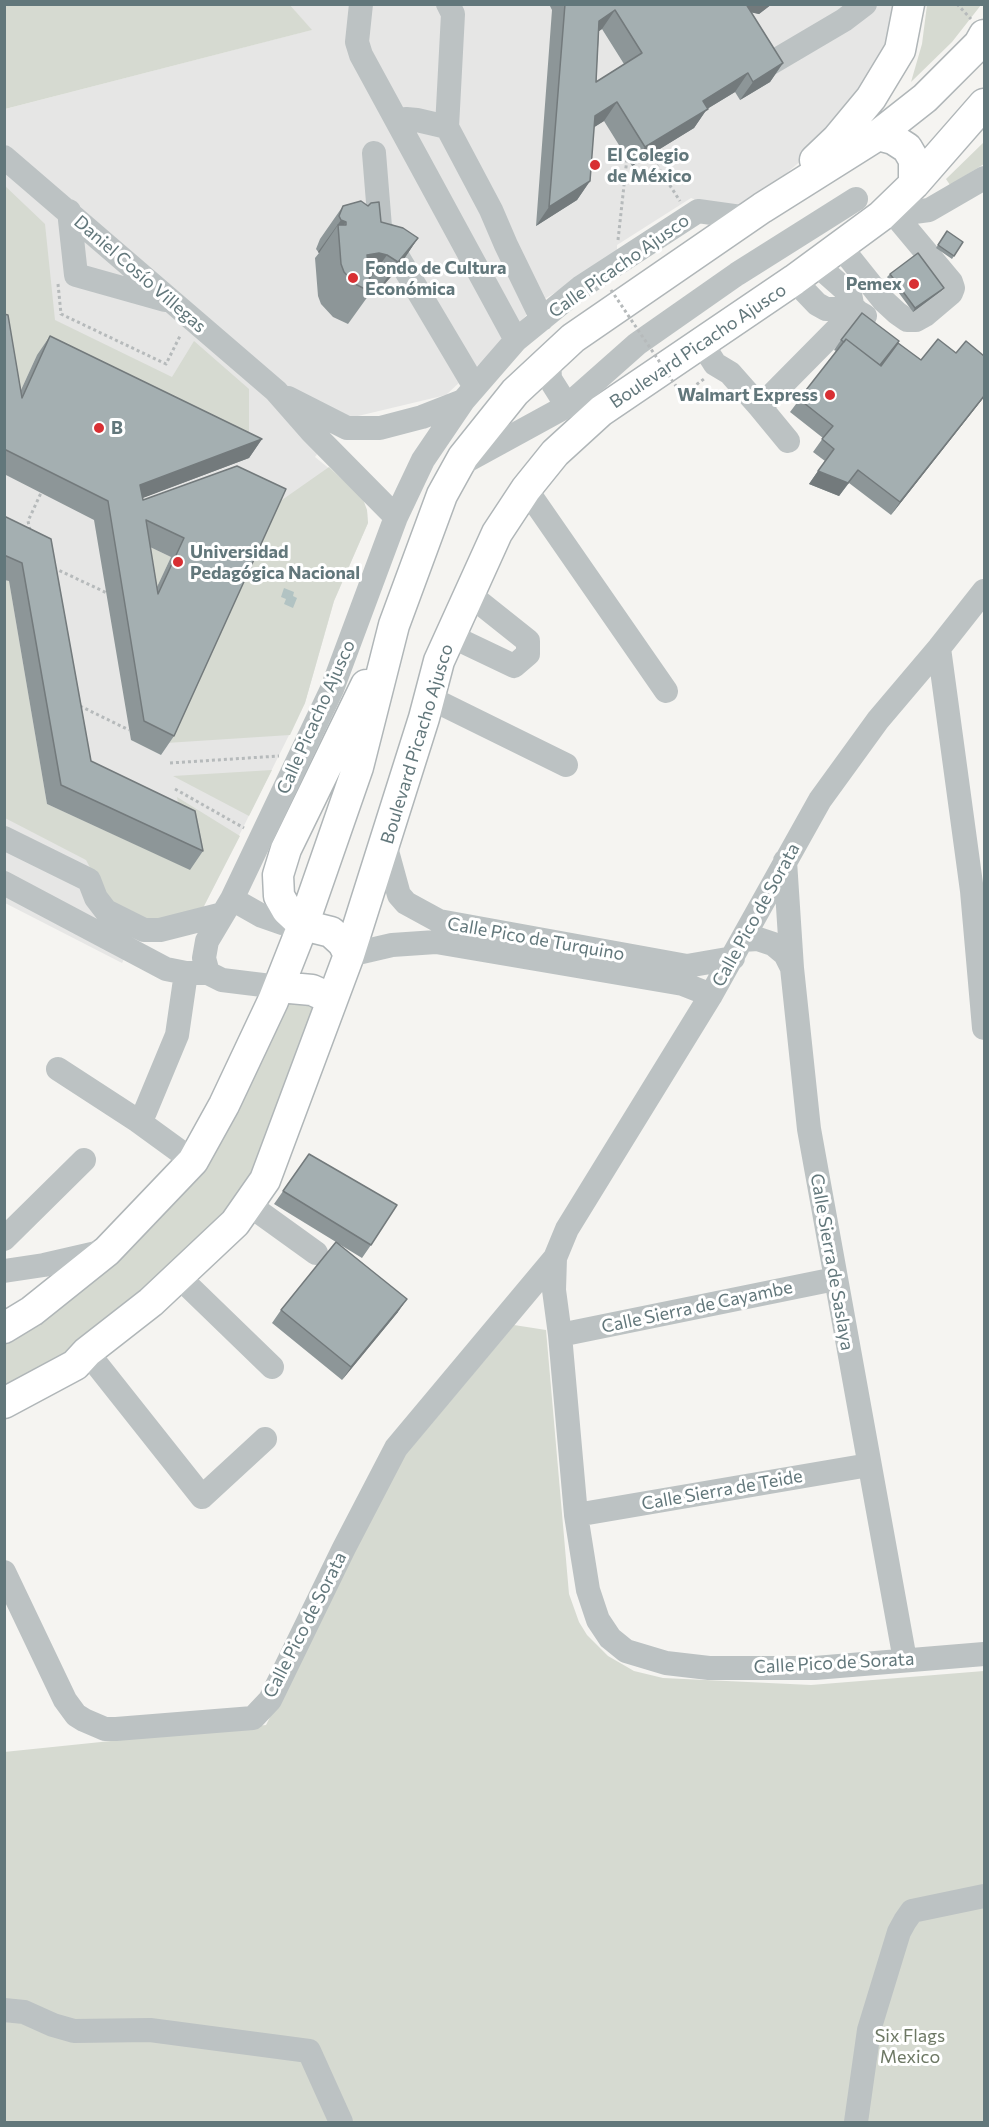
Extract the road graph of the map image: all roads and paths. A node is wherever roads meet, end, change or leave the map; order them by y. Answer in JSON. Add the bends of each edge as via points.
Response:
{"nodes":[{"id":1,"x":361,"y":4,"type":"edge"},
{"id":2,"x":448,"y":4,"type":"edge"},
{"id":3,"x":865,"y":4,"type":"edge"},
{"id":4,"x":909,"y":4,"type":"edge"},
{"id":5,"x":957,"y":4,"type":"edge"},
{"id":6,"x":979,"y":29,"type":"edge"},
{"id":7,"x":766,"y":66,"type":"edge"},
{"id":8,"x":980,"y":111,"type":"edge"},
{"id":9,"x":398,"y":123,"type":"junction"},
{"id":10,"x":447,"y":127,"type":"junction"},
{"id":11,"x":878,"y":135,"type":"junction"},
{"id":12,"x":374,"y":153,"type":"dead end"},
{"id":13,"x":650,"y":155,"type":"edge"},
{"id":14,"x":4,"y":157,"type":"edge"},
{"id":15,"x":627,"y":158,"type":"dead end"},
{"id":16,"x":984,"y":178,"type":"edge"},
{"id":17,"x":914,"y":184,"type":"junction"},
{"id":18,"x":856,"y":199,"type":"dead end"},
{"id":19,"x":680,"y":201,"type":"dead end"},
{"id":20,"x":69,"y":211,"type":"junction"},
{"id":21,"x":755,"y":213,"type":"junction"},
{"id":22,"x":888,"y":215,"type":"junction"},
{"id":23,"x":617,"y":242,"type":"dead end"},
{"id":24,"x":840,"y":246,"type":"junction"},
{"id":25,"x":805,"y":272,"type":"junction"},
{"id":26,"x":611,"y":290,"type":"dead end"},
{"id":27,"x":171,"y":302,"type":"junction"},
{"id":28,"x":855,"y":310,"type":"junction"},
{"id":29,"x":542,"y":319,"type":"junction"},
{"id":30,"x":886,"y":332,"type":"edge"},
{"id":31,"x":707,"y":338,"type":"junction"},
{"id":32,"x":516,"y":340,"type":"junction"},
{"id":33,"x":549,"y":360,"type":"junction"},
{"id":34,"x":706,"y":377,"type":"dead end"},
{"id":35,"x":276,"y":391,"type":"junction"},
{"id":36,"x":469,"y":394,"type":"junction"},
{"id":37,"x":567,"y":406,"type":"junction"},
{"id":38,"x":760,"y":407,"type":"junction"},
{"id":39,"x":788,"y":441,"type":"dead end"},
{"id":40,"x":458,"y":466,"type":"junction"},
{"id":41,"x":526,"y":489,"type":"junction"},
{"id":42,"x":41,"y":493,"type":"edge"},
{"id":43,"x":396,"y":517,"type":"junction"},
{"id":44,"x":30,"y":533,"type":"edge"},
{"id":45,"x":49,"y":566,"type":"edge"},
{"id":46,"x":984,"y":591,"type":"edge"},
{"id":47,"x":107,"y":593,"type":"dead end"},
{"id":48,"x":469,"y":594,"type":"junction"},
{"id":49,"x":394,"y":625,"type":"junction"},
{"id":50,"x":451,"y":636,"type":"junction"},
{"id":51,"x":939,"y":648,"type":"junction"},
{"id":52,"x":666,"y":692,"type":"dead end"},
{"id":53,"x":428,"y":697,"type":"junction"},
{"id":54,"x":73,"y":702,"type":"edge"},
{"id":55,"x":129,"y":730,"type":"dead end"},
{"id":56,"x":286,"y":756,"type":"dead end"},
{"id":57,"x":170,"y":763,"type":"dead end"},
{"id":58,"x":566,"y":765,"type":"dead end"},
{"id":59,"x":175,"y":789,"type":"dead end"},
{"id":60,"x":249,"y":830,"type":"dead end"},
{"id":61,"x":4,"y":838,"type":"edge"},
{"id":62,"x":385,"y":844,"type":"junction"},
{"id":63,"x":785,"y":861,"type":"junction"},
{"id":64,"x":4,"y":884,"type":"edge"},
{"id":65,"x":978,"y":884,"type":"edge"},
{"id":66,"x":227,"y":906,"type":"junction"},
{"id":67,"x":303,"y":925,"type":"junction"},
{"id":68,"x":160,"y":930,"type":"junction"},
{"id":69,"x":737,"y":949,"type":"junction"},
{"id":70,"x":349,"y":955,"type":"junction"},
{"id":71,"x":154,"y":963,"type":"junction"},
{"id":72,"x":792,"y":968,"type":"junction"},
{"id":73,"x":197,"y":973,"type":"junction"},
{"id":74,"x":279,"y":987,"type":"junction"},
{"id":75,"x":711,"y":995,"type":"junction"},
{"id":76,"x":332,"y":999,"type":"junction"},
{"id":77,"x":984,"y":1028,"type":"edge"},
{"id":78,"x":58,"y":1069,"type":"dead end"},
{"id":79,"x":138,"y":1121,"type":"junction"},
{"id":80,"x":84,"y":1160,"type":"dead end"},
{"id":81,"x":193,"y":1161,"type":"junction"},
{"id":82,"x":248,"y":1204,"type":"junction"},
{"id":83,"x":4,"y":1239,"type":"edge"},
{"id":84,"x":107,"y":1251,"type":"junction"},
{"id":85,"x":316,"y":1253,"type":"dead end"},
{"id":86,"x":555,"y":1258,"type":"junction"},
{"id":87,"x":4,"y":1271,"type":"edge"},
{"id":88,"x":178,"y":1276,"type":"junction"},
{"id":89,"x":835,"y":1279,"type":"junction"},
{"id":90,"x":4,"y":1328,"type":"edge"},
{"id":91,"x":560,"y":1335,"type":"junction"},
{"id":92,"x":87,"y":1352,"type":"junction"},
{"id":93,"x":272,"y":1367,"type":"dead end"},
{"id":94,"x":4,"y":1403,"type":"edge"},
{"id":95,"x":265,"y":1439,"type":"dead end"},
{"id":96,"x":869,"y":1465,"type":"junction"},
{"id":97,"x":576,"y":1515,"type":"junction"},
{"id":98,"x":4,"y":1572,"type":"edge"},
{"id":99,"x":984,"y":1654,"type":"edge"},
{"id":100,"x":905,"y":1659,"type":"junction"},
{"id":101,"x":984,"y":1896,"type":"edge"},
{"id":102,"x":4,"y":2010,"type":"edge"},
{"id":103,"x":341,"y":2122,"type":"edge"},
{"id":104,"x":856,"y":2122,"type":"edge"}],
"edges":[{"from":1,"to":9,"type":"street","via":[[357,42],[361,55]]},
{"from":2,"to":10,"type":"street","via":[[453,14]]},
{"from":3,"to":7,"type":"street"},
{"from":4,"to":21,"type":"main road","via":[[900,50],[871,98],[837,139]]},
{"from":5,"to":6,"type":"path"},
{"from":6,"to":11,"type":"main road","via":[[979,44],[925,98]]},
{"from":8,"to":17,"type":"main road","name":"Boulevard Picacho Ajusco"},
{"from":9,"to":10,"type":"street","via":[[406,119]]},
{"from":9,"to":32,"type":"street"},
{"from":10,"to":29,"type":"street"},
{"from":11,"to":17,"type":"main road","via":[[908,148],[914,160]]},
{"from":11,"to":21,"type":"main road"},
{"from":12,"to":36,"type":"street","via":[[380,227]]},
{"from":13,"to":19,"type":"path"},
{"from":14,"to":20,"type":"street","name":"Daniel Cosío Villegas"},
{"from":15,"to":23,"type":"path"},
{"from":16,"to":22,"type":"street","via":[[929,210]]},
{"from":17,"to":22,"type":"main road","name":"Boulevard Picacho Ajusco"},
{"from":18,"to":37,"type":"street","via":[[737,274],[637,344]]},
{"from":20,"to":27,"type":"street","name":"Daniel Cosío Villegas"},
{"from":20,"to":27,"type":"street","via":[[76,275]]},
{"from":21,"to":29,"type":"street","name":"Calle Picacho Ajusco","via":[[698,211],[581,287]]},
{"from":21,"to":33,"type":"main road","via":[[573,338]]},
{"from":22,"to":24,"type":"main road","name":"Boulevard Picacho Ajusco"},
{"from":22,"to":24,"type":"street","via":[[951,282],[951,293],[925,315],[907,320],[897,313]]},
{"from":24,"to":25,"type":"main road","name":"Boulevard Picacho Ajusco"},
{"from":25,"to":28,"type":"street","via":[[817,304],[826,309]]},
{"from":25,"to":31,"type":"main road","name":"Boulevard Picacho Ajusco"},
{"from":26,"to":34,"type":"path","bridge":true,"via":[[682,394]]},
{"from":27,"to":35,"type":"street","name":"Daniel Cosío Villegas"},
{"from":28,"to":30,"type":"street"},
{"from":28,"to":38,"type":"street"},
{"from":29,"to":32,"type":"street","name":"Calle Picacho Ajusco"},
{"from":31,"to":38,"type":"street","via":[[715,364],[730,373]]},
{"from":31,"to":41,"type":"main road","name":"Boulevard Picacho Ajusco","via":[[601,411],[555,453]]},
{"from":32,"to":36,"type":"street","name":"Calle Picacho Ajusco"},
{"from":33,"to":37,"type":"street","via":[[550,379]]},
{"from":33,"to":40,"type":"main road","via":[[515,392]]},
{"from":35,"to":36,"type":"street","name":"Daniel Cosío Villegas","via":[[347,428],[380,428],[422,417]]},
{"from":35,"to":43,"type":"street","name":"Daniel Cosío Villegas"},
{"from":36,"to":43,"type":"street","name":"Calle Picacho Ajusco","via":[[423,460]]},
{"from":37,"to":40,"type":"street"},
{"from":38,"to":39,"type":"street"},
{"from":40,"to":49,"type":"main road","via":[[442,495]]},
{"from":41,"to":48,"type":"main road","name":"Boulevard Picacho Ajusco","via":[[497,533]]},
{"from":41,"to":52,"type":"street"},
{"from":42,"to":44,"type":"path","via":[[28,521]]},
{"from":43,"to":66,"type":"street","name":"Calle Picacho Ajusco","via":[[332,689]]},
{"from":45,"to":47,"type":"path"},
{"from":46,"to":51,"type":"street","name":"Calle Pico de Sorata"},
{"from":48,"to":50,"type":"main road","name":"Boulevard Picacho Ajusco"},
{"from":48,"to":50,"type":"street","via":[[528,641],[528,654],[514,666]]},
{"from":49,"to":67,"type":"main road","via":[[358,767]]},
{"from":49,"to":67,"type":"main road","via":[[286,849],[278,875],[279,896]]},
{"from":50,"to":53,"type":"main road","name":"Boulevard Picacho Ajusco"},
{"from":51,"to":63,"type":"street","name":"Calle Pico de Sorata","via":[[878,720],[820,800]]},
{"from":51,"to":65,"type":"street"},
{"from":53,"to":58,"type":"street"},
{"from":53,"to":62,"type":"main road","name":"Boulevard Picacho Ajusco"},
{"from":54,"to":55,"type":"path"},
{"from":56,"to":57,"type":"path"},
{"from":59,"to":60,"type":"path"},
{"from":61,"to":68,"type":"street","via":[[88,880],[106,911],[144,930]]},
{"from":62,"to":69,"type":"street","name":"Calle Pico de Turquino","via":[[399,895],[439,921],[687,966]]},
{"from":62,"to":70,"type":"main road","name":"Boulevard Picacho Ajusco"},
{"from":63,"to":69,"type":"street","name":"Calle Pico de Sorata"},
{"from":63,"to":72,"type":"street","name":"Calle Sierra de Saslaya"},
{"from":64,"to":71,"type":"street"},
{"from":65,"to":77,"type":"street"},
{"from":66,"to":67,"type":"street","via":[[282,923]]},
{"from":66,"to":68,"type":"street","via":[[186,925]]},
{"from":66,"to":73,"type":"street","name":"Calle Picacho Ajusco","via":[[207,941]]},
{"from":67,"to":70,"type":"main road","via":[[331,932]]},
{"from":67,"to":74,"type":"main road"},
{"from":68,"to":71,"type":"street","via":[[151,944]]},
{"from":69,"to":72,"type":"street","name":"Calle Pico de Turquino","via":[[758,939],[773,944],[785,954]]},
{"from":69,"to":75,"type":"street","name":"Calle Pico de Sorata"},
{"from":70,"to":75,"type":"street","name":"Calle Pico de Turquino","via":[[392,945],[436,942],[683,984]]},
{"from":70,"to":76,"type":"main road","name":"Boulevard Picacho Ajusco"},
{"from":71,"to":73,"type":"street","via":[[166,969]]},
{"from":72,"to":89,"type":"street","name":"Calle Sierra de Saslaya","via":[[809,1129]]},
{"from":73,"to":74,"type":"street"},
{"from":73,"to":79,"type":"street","name":"Calle Picacho Ajusco","via":[[177,1035]]},
{"from":74,"to":76,"type":"main road","via":[[312,990]]},
{"from":74,"to":81,"type":"main road"},
{"from":75,"to":86,"type":"street","name":"Calle Pico de Sorata","via":[[567,1229]]},
{"from":76,"to":82,"type":"main road","name":"Boulevard Picacho Ajusco","via":[[265,1179]]},
{"from":78,"to":79,"type":"street"},
{"from":79,"to":81,"type":"street"},
{"from":80,"to":83,"type":"street"},
{"from":81,"to":84,"type":"main road"},
{"from":82,"to":85,"type":"street"},
{"from":82,"to":88,"type":"main road","name":"Boulevard Picacho Ajusco","via":[[236,1223]]},
{"from":84,"to":87,"type":"street"},
{"from":84,"to":90,"type":"main road","via":[[32,1311]]},
{"from":86,"to":91,"type":"street","name":"Calle Pico de Sorata","via":[[554,1290]]},
{"from":86,"to":98,"type":"street","name":"Calle Pico de Sorata","via":[[396,1448],[270,1700],[253,1718],[116,1729],[84,1720],[65,1700]]},
{"from":88,"to":92,"type":"main road","name":"Boulevard Picacho Ajusco"},
{"from":88,"to":93,"type":"street"},
{"from":89,"to":91,"type":"street","name":"Calle Sierra de Cayambe"},
{"from":89,"to":96,"type":"street","name":"Calle Sierra de Saslaya"},
{"from":91,"to":97,"type":"street","name":"Calle Pico de Sorata"},
{"from":92,"to":94,"type":"main road","name":"Boulevard Picacho Ajusco","via":[[75,1365]]},
{"from":92,"to":95,"type":"street","via":[[202,1497]]},
{"from":96,"to":97,"type":"street","name":"Calle Sierra de Teide"},
{"from":96,"to":100,"type":"street","name":"Calle Sierra de Saslaya"},
{"from":97,"to":100,"type":"street","name":"Calle Pico de Sorata","via":[[588,1590],[598,1620],[610,1638],[626,1651],[666,1663],[709,1668],[815,1668]]},
{"from":99,"to":100,"type":"street","name":"Calle Pico de Sorata"},
{"from":101,"to":104,"type":"street","via":[[912,1911],[904,1921],[869,2030]]},
{"from":102,"to":103,"type":"street","via":[[24,2012],[74,2031],[150,2030],[309,2051]]}]}
